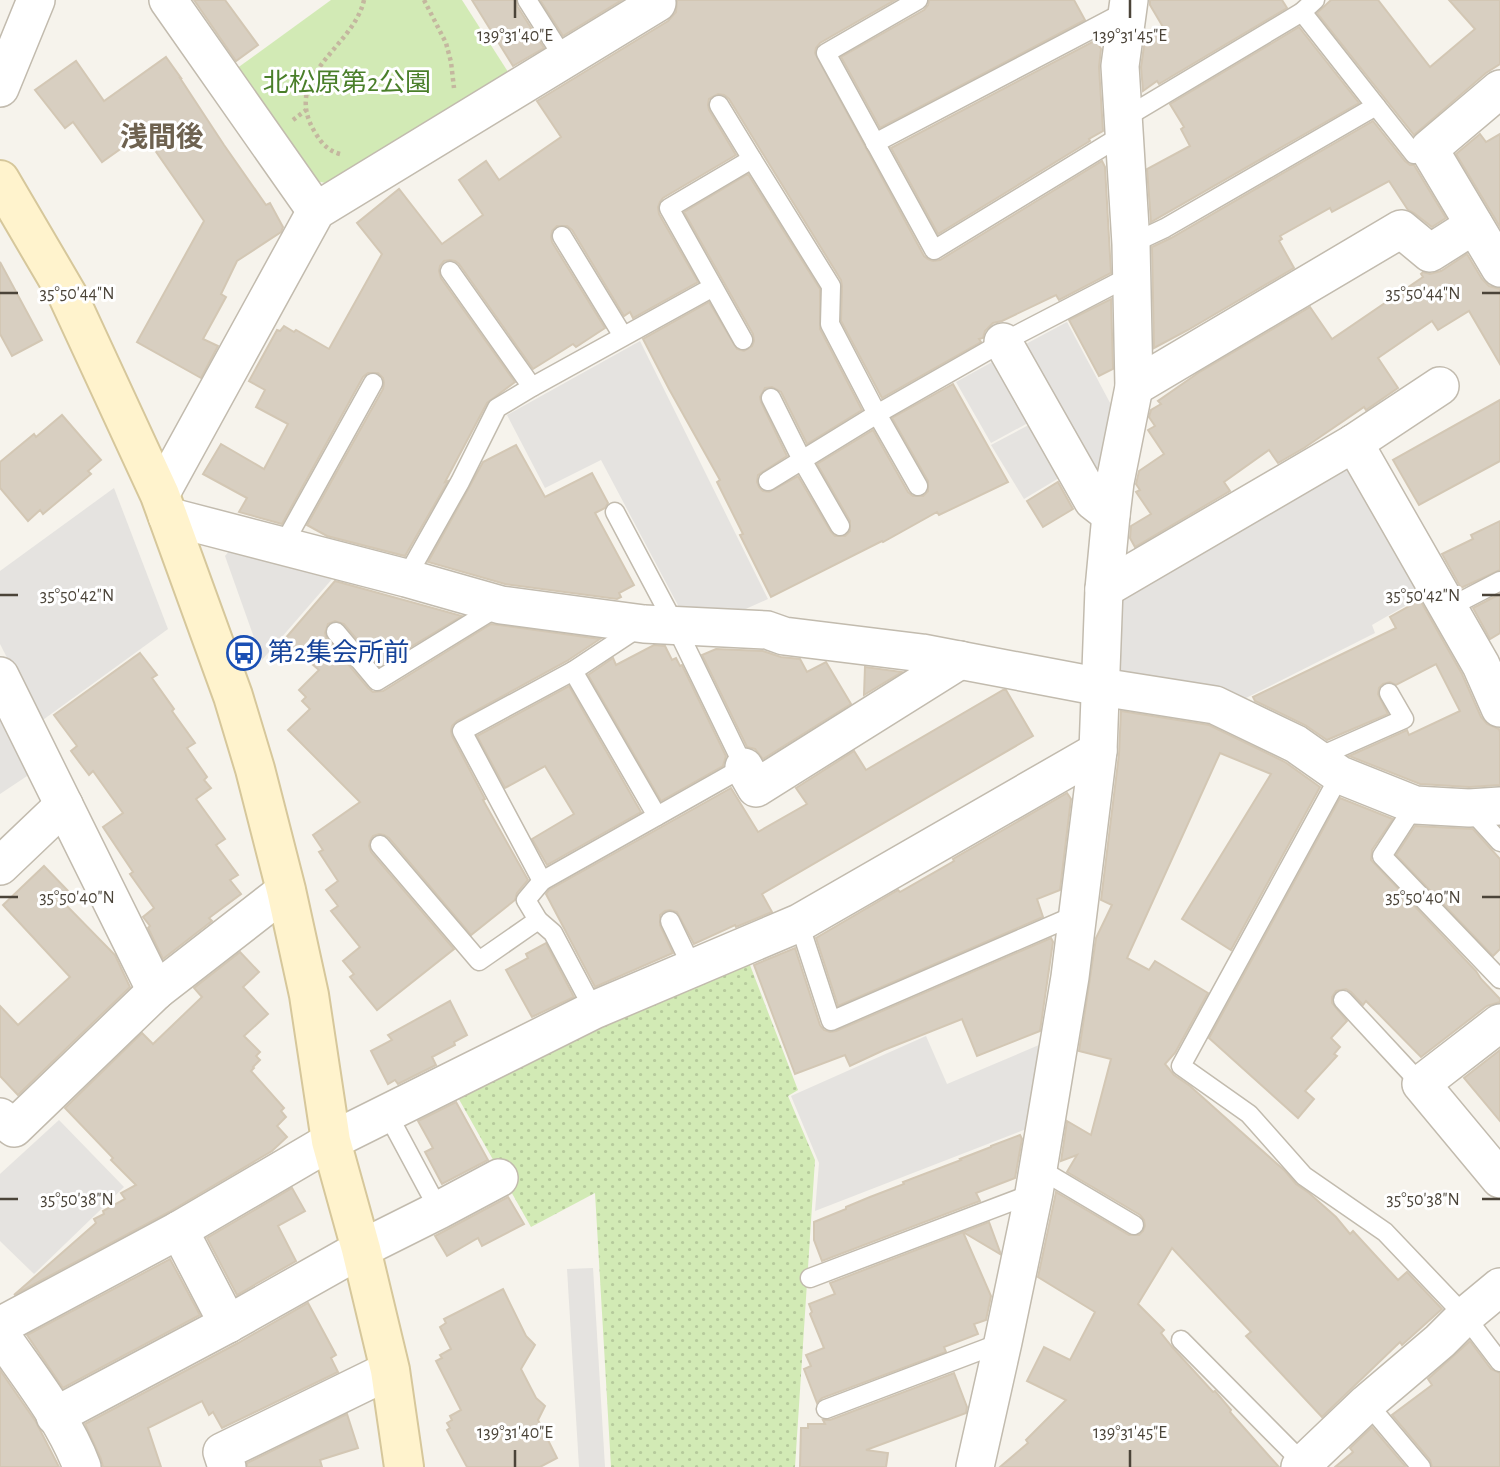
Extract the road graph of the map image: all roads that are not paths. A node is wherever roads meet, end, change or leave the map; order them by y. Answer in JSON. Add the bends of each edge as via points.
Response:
{"nodes":[{"id":1,"x":36,"y":0,"type":"edge"},
{"id":2,"x":168,"y":0,"type":"edge"},
{"id":3,"x":527,"y":0,"type":"edge"},
{"id":4,"x":655,"y":0,"type":"edge"},
{"id":5,"x":918,"y":0,"type":"edge"},
{"id":6,"x":1128,"y":5,"type":"edge"},
{"id":7,"x":1309,"y":6,"type":"edge"},
{"id":8,"x":565,"y":60,"type":"junction"},
{"id":9,"x":0,"y":88,"type":"edge"},
{"id":10,"x":1500,"y":89,"type":"edge"},
{"id":11,"x":719,"y":105,"type":"dead end"},
{"id":12,"x":1376,"y":106,"type":"junction"},
{"id":13,"x":1124,"y":126,"type":"junction"},
{"id":14,"x":875,"y":143,"type":"junction"},
{"id":15,"x":1429,"y":149,"type":"junction"},
{"id":16,"x":752,"y":159,"type":"junction"},
{"id":17,"x":0,"y":180,"type":"edge"},
{"id":18,"x":316,"y":211,"type":"junction"},
{"id":19,"x":1474,"y":225,"type":"junction"},
{"id":20,"x":562,"y":236,"type":"dead end"},
{"id":21,"x":1498,"y":258,"type":"edge"},
{"id":22,"x":1132,"y":260,"type":"junction"},
{"id":23,"x":450,"y":271,"type":"dead end"},
{"id":24,"x":713,"y":287,"type":"junction"},
{"id":25,"x":623,"y":336,"type":"junction"},
{"id":26,"x":743,"y":340,"type":"dead end"},
{"id":27,"x":1003,"y":342,"type":"junction"},
{"id":28,"x":373,"y":383,"type":"dead end"},
{"id":29,"x":1440,"y":386,"type":"dead end"},
{"id":30,"x":531,"y":387,"type":"junction"},
{"id":31,"x":1134,"y":387,"type":"junction"},
{"id":32,"x":772,"y":398,"type":"dead end"},
{"id":33,"x":877,"y":414,"type":"junction"},
{"id":34,"x":1354,"y":443,"type":"junction"},
{"id":35,"x":802,"y":460,"type":"junction"},
{"id":36,"x":768,"y":481,"type":"dead end"},
{"id":37,"x":918,"y":486,"type":"dead end"},
{"id":38,"x":163,"y":505,"type":"junction"},
{"id":39,"x":615,"y":512,"type":"dead end"},
{"id":40,"x":1111,"y":515,"type":"junction"},
{"id":41,"x":840,"y":526,"type":"dead end"},
{"id":42,"x":282,"y":547,"type":"junction"},
{"id":43,"x":406,"y":578,"type":"junction"},
{"id":44,"x":1500,"y":581,"type":"edge"},
{"id":45,"x":1104,"y":589,"type":"junction"},
{"id":46,"x":500,"y":605,"type":"junction"},
{"id":47,"x":1448,"y":608,"type":"junction"},
{"id":48,"x":660,"y":625,"type":"junction"},
{"id":49,"x":336,"y":632,"type":"dead end"},
{"id":50,"x":960,"y":660,"type":"junction"},
{"id":51,"x":1490,"y":661,"type":"edge"},
{"id":52,"x":573,"y":671,"type":"junction"},
{"id":53,"x":0,"y":676,"type":"edge"},
{"id":54,"x":1101,"y":687,"type":"junction"},
{"id":55,"x":1389,"y":692,"type":"dead end"},
{"id":56,"x":1500,"y":708,"type":"edge"},
{"id":57,"x":1098,"y":751,"type":"junction"},
{"id":58,"x":1328,"y":766,"type":"junction"},
{"id":59,"x":744,"y":767,"type":"junction"},
{"id":60,"x":64,"y":804,"type":"junction"},
{"id":61,"x":1415,"y":805,"type":"junction"},
{"id":62,"x":1485,"y":807,"type":"edge"},
{"id":63,"x":657,"y":816,"type":"junction"},
{"id":64,"x":1500,"y":842,"type":"edge"},
{"id":65,"x":380,"y":845,"type":"dead end"},
{"id":66,"x":0,"y":866,"type":"edge"},
{"id":67,"x":542,"y":881,"type":"junction"},
{"id":68,"x":286,"y":890,"type":"junction"},
{"id":69,"x":1078,"y":914,"type":"junction"},
{"id":70,"x":538,"y":920,"type":"junction"},
{"id":71,"x":670,"y":921,"type":"dead end"},
{"id":72,"x":799,"y":923,"type":"junction"},
{"id":73,"x":693,"y":969,"type":"junction"},
{"id":74,"x":1500,"y":979,"type":"edge"},
{"id":75,"x":156,"y":991,"type":"junction"},
{"id":76,"x":1343,"y":1000,"type":"dead end"},
{"id":77,"x":594,"y":1010,"type":"junction"},
{"id":78,"x":1500,"y":1023,"type":"edge"},
{"id":79,"x":1421,"y":1084,"type":"junction"},
{"id":80,"x":387,"y":1113,"type":"junction"},
{"id":81,"x":0,"y":1117,"type":"edge"},
{"id":82,"x":331,"y":1141,"type":"junction"},
{"id":83,"x":499,"y":1178,"type":"dead end"},
{"id":84,"x":1500,"y":1179,"type":"edge"},
{"id":85,"x":1036,"y":1181,"type":"junction"},
{"id":86,"x":439,"y":1210,"type":"junction"},
{"id":87,"x":1134,"y":1225,"type":"dead end"},
{"id":88,"x":179,"y":1230,"type":"junction"},
{"id":89,"x":361,"y":1249,"type":"junction"},
{"id":90,"x":810,"y":1278,"type":"dead end"},
{"id":91,"x":1500,"y":1287,"type":"edge"},
{"id":92,"x":1465,"y":1316,"type":"junction"},
{"id":93,"x":228,"y":1324,"type":"junction"},
{"id":94,"x":0,"y":1326,"type":"edge"},
{"id":95,"x":0,"y":1335,"type":"edge"},
{"id":96,"x":1181,"y":1340,"type":"dead end"},
{"id":97,"x":1003,"y":1342,"type":"junction"},
{"id":98,"x":1500,"y":1362,"type":"edge"},
{"id":99,"x":390,"y":1370,"type":"junction"},
{"id":100,"x":1367,"y":1403,"type":"junction"},
{"id":101,"x":825,"y":1409,"type":"dead end"},
{"id":102,"x":55,"y":1416,"type":"junction"},
{"id":103,"x":1302,"y":1465,"type":"edge"},
{"id":104,"x":82,"y":1467,"type":"edge"},
{"id":105,"x":227,"y":1467,"type":"edge"},
{"id":106,"x":404,"y":1467,"type":"edge"},
{"id":107,"x":975,"y":1467,"type":"edge"},
{"id":108,"x":1421,"y":1467,"type":"edge"}],
"edges":[{"from":1,"to":9,"type":"street"},
{"from":2,"to":18,"type":"street"},
{"from":3,"to":8,"type":"lane"},
{"from":4,"to":8,"type":"street","via":[[657,3]]},
{"from":5,"to":14,"type":"lane","via":[[826,53]]},
{"from":6,"to":13,"type":"street","via":[[1120,66]]},
{"from":6,"to":14,"type":"lane"},
{"from":7,"to":12,"type":"lane"},
{"from":7,"to":13,"type":"lane"},
{"from":8,"to":18,"type":"street"},
{"from":10,"to":15,"type":"street"},
{"from":11,"to":16,"type":"lane"},
{"from":12,"to":15,"type":"lane","via":[[1414,154]]},
{"from":12,"to":22,"type":"lane","via":[[1165,228]]},
{"from":13,"to":14,"type":"lane","via":[[933,250]]},
{"from":13,"to":22,"type":"street"},
{"from":15,"to":19,"type":"street"},
{"from":16,"to":24,"type":"lane","via":[[669,208]]},
{"from":16,"to":33,"type":"lane","via":[[831,286],[830,324]]},
{"from":17,"to":38,"type":"street","via":[[68,296]]},
{"from":18,"to":38,"type":"street"},
{"from":19,"to":21,"type":"street"},
{"from":19,"to":31,"type":"street","via":[[1430,253],[1401,229]]},
{"from":20,"to":25,"type":"lane"},
{"from":22,"to":27,"type":"lane"},
{"from":22,"to":31,"type":"street"},
{"from":23,"to":30,"type":"lane"},
{"from":24,"to":25,"type":"lane"},
{"from":24,"to":26,"type":"lane"},
{"from":25,"to":30,"type":"lane"},
{"from":27,"to":33,"type":"lane"},
{"from":27,"to":40,"type":"street","via":[[1093,501]]},
{"from":28,"to":42,"type":"lane"},
{"from":29,"to":34,"type":"street"},
{"from":30,"to":43,"type":"lane","via":[[498,408]]},
{"from":31,"to":40,"type":"street"},
{"from":32,"to":35,"type":"lane"},
{"from":33,"to":35,"type":"lane"},
{"from":33,"to":37,"type":"lane"},
{"from":34,"to":45,"type":"street"},
{"from":34,"to":47,"type":"street"},
{"from":35,"to":36,"type":"lane"},
{"from":35,"to":41,"type":"lane"},
{"from":38,"to":42,"type":"street"},
{"from":38,"to":68,"type":"street","via":[[233,696]]},
{"from":39,"to":48,"type":"lane"},
{"from":40,"to":45,"type":"street"},
{"from":42,"to":43,"type":"street"},
{"from":43,"to":46,"type":"street"},
{"from":44,"to":47,"type":"lane"},
{"from":45,"to":54,"type":"street"},
{"from":46,"to":48,"type":"street"},
{"from":46,"to":49,"type":"lane","via":[[377,681]]},
{"from":47,"to":51,"type":"street"},
{"from":48,"to":50,"type":"street","via":[[767,630]]},
{"from":48,"to":52,"type":"lane"},
{"from":48,"to":59,"type":"lane"},
{"from":50,"to":54,"type":"street"},
{"from":50,"to":59,"type":"street","via":[[757,788]]},
{"from":51,"to":56,"type":"street"},
{"from":52,"to":63,"type":"lane"},
{"from":52,"to":67,"type":"lane","via":[[463,731]]},
{"from":53,"to":60,"type":"street"},
{"from":54,"to":57,"type":"street"},
{"from":54,"to":58,"type":"street","via":[[1215,705],[1296,744]]},
{"from":55,"to":58,"type":"lane","via":[[1404,719]]},
{"from":57,"to":69,"type":"street"},
{"from":57,"to":72,"type":"street"},
{"from":58,"to":61,"type":"street"},
{"from":58,"to":92,"type":"lane","via":[[1181,1066],[1249,1114],[1304,1176],[1385,1232]]},
{"from":59,"to":63,"type":"lane"},
{"from":60,"to":66,"type":"street"},
{"from":60,"to":75,"type":"street"},
{"from":61,"to":62,"type":"street"},
{"from":61,"to":74,"type":"lane","via":[[1382,856]]},
{"from":62,"to":64,"type":"lane"},
{"from":63,"to":67,"type":"lane"},
{"from":65,"to":70,"type":"lane","via":[[479,961]]},
{"from":67,"to":70,"type":"lane","via":[[526,900]]},
{"from":68,"to":75,"type":"street"},
{"from":68,"to":82,"type":"street","via":[[309,995]]},
{"from":69,"to":72,"type":"lane","via":[[831,1021]]},
{"from":69,"to":85,"type":"street"},
{"from":70,"to":77,"type":"lane","via":[[553,933]]},
{"from":71,"to":73,"type":"lane"},
{"from":72,"to":73,"type":"street"},
{"from":73,"to":77,"type":"street"},
{"from":75,"to":81,"type":"street","via":[[14,1128]]},
{"from":76,"to":79,"type":"lane"},
{"from":77,"to":80,"type":"street"},
{"from":78,"to":79,"type":"street"},
{"from":79,"to":84,"type":"street"},
{"from":80,"to":82,"type":"street"},
{"from":80,"to":86,"type":"lane"},
{"from":82,"to":88,"type":"street"},
{"from":82,"to":89,"type":"street"},
{"from":83,"to":86,"type":"street"},
{"from":85,"to":87,"type":"lane"},
{"from":85,"to":90,"type":"lane"},
{"from":85,"to":97,"type":"street"},
{"from":86,"to":89,"type":"street"},
{"from":88,"to":93,"type":"street"},
{"from":88,"to":94,"type":"street"},
{"from":89,"to":93,"type":"street"},
{"from":89,"to":99,"type":"street"},
{"from":91,"to":92,"type":"street"},
{"from":92,"to":98,"type":"lane"},
{"from":92,"to":100,"type":"street"},
{"from":93,"to":102,"type":"street"},
{"from":95,"to":102,"type":"street"},
{"from":96,"to":103,"type":"lane"},
{"from":97,"to":101,"type":"lane"},
{"from":97,"to":107,"type":"street"},
{"from":99,"to":105,"type":"street","via":[[222,1452]]},
{"from":99,"to":106,"type":"street"},
{"from":100,"to":103,"type":"street"},
{"from":100,"to":108,"type":"lane"},
{"from":102,"to":104,"type":"street"}]}
